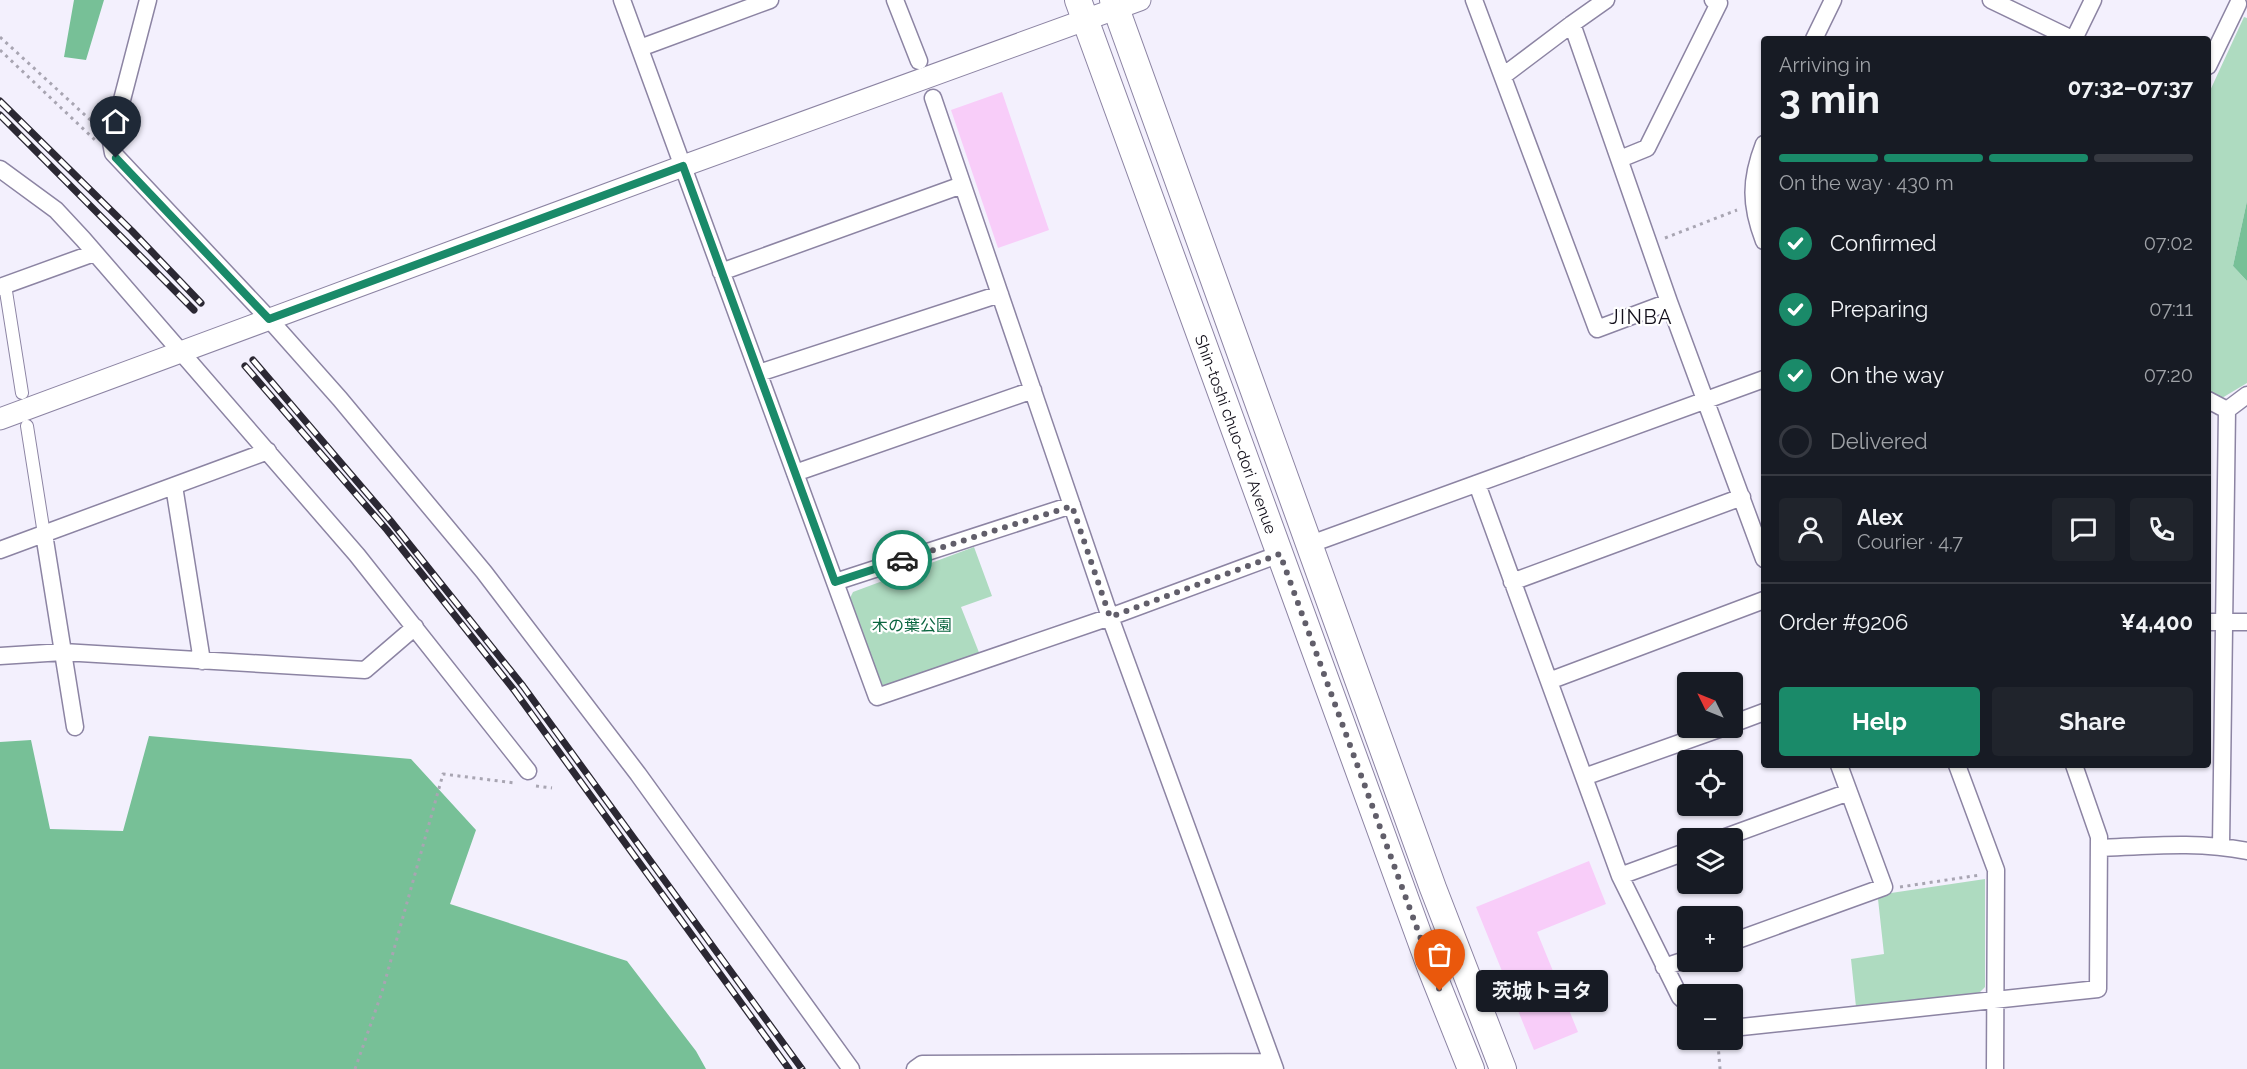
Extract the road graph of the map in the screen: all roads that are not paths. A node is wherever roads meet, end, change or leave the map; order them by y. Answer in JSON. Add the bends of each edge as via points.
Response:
{"nodes":[{"id":1,"x":148,"y":0,"type":"edge"},
{"id":2,"x":622,"y":0,"type":"edge"},
{"id":3,"x":770,"y":0,"type":"edge"},
{"id":4,"x":895,"y":0,"type":"edge"},
{"id":5,"x":1140,"y":0,"type":"edge"},
{"id":6,"x":1474,"y":0,"type":"edge"},
{"id":7,"x":1606,"y":0,"type":"edge"},
{"id":8,"x":1713,"y":0,"type":"edge"},
{"id":9,"x":1833,"y":0,"type":"edge"},
{"id":10,"x":1991,"y":0,"type":"edge"},
{"id":11,"x":2093,"y":0,"type":"edge"},
{"id":12,"x":1115,"y":4,"type":"edge"},
{"id":13,"x":2238,"y":4,"type":"edge"},
{"id":14,"x":1082,"y":10,"type":"edge"},
{"id":15,"x":1572,"y":24,"type":"junction"},
{"id":16,"x":1815,"y":36,"type":"edge"},
{"id":17,"x":2067,"y":36,"type":"edge"},
{"id":18,"x":2075,"y":36,"type":"edge"},
{"id":19,"x":640,"y":48,"type":"junction"},
{"id":20,"x":2211,"y":60,"type":"edge"},
{"id":21,"x":919,"y":61,"type":"dead end"},
{"id":22,"x":1503,"y":76,"type":"junction"},
{"id":23,"x":933,"y":98,"type":"dead end"},
{"id":24,"x":1761,"y":154,"type":"edge"},
{"id":25,"x":1620,"y":159,"type":"junction"},
{"id":26,"x":683,"y":166,"type":"junction"},
{"id":27,"x":0,"y":169,"type":"edge"},
{"id":28,"x":962,"y":185,"type":"junction"},
{"id":29,"x":1761,"y":231,"type":"edge"},
{"id":30,"x":94,"y":253,"type":"junction"},
{"id":31,"x":721,"y":272,"type":"junction"},
{"id":32,"x":2,"y":286,"type":"edge"},
{"id":33,"x":1000,"y":294,"type":"junction"},
{"id":34,"x":1669,"y":302,"type":"junction"},
{"id":35,"x":269,"y":319,"type":"junction"},
{"id":36,"x":180,"y":352,"type":"junction"},
{"id":37,"x":759,"y":373,"type":"junction"},
{"id":38,"x":1761,"y":380,"type":"edge"},
{"id":39,"x":1033,"y":390,"type":"junction"},
{"id":40,"x":22,"y":393,"type":"dead end"},
{"id":41,"x":2247,"y":395,"type":"edge"},
{"id":42,"x":1706,"y":400,"type":"junction"},
{"id":43,"x":2211,"y":402,"type":"edge"},
{"id":44,"x":2227,"y":410,"type":"junction"},
{"id":45,"x":0,"y":419,"type":"edge"},
{"id":46,"x":27,"y":426,"type":"dead end"},
{"id":47,"x":268,"y":451,"type":"junction"},
{"id":48,"x":795,"y":473,"type":"junction"},
{"id":49,"x":1477,"y":484,"type":"junction"},
{"id":50,"x":174,"y":486,"type":"junction"},
{"id":51,"x":1742,"y":497,"type":"junction"},
{"id":52,"x":1072,"y":506,"type":"junction"},
{"id":53,"x":2211,"y":512,"type":"edge"},
{"id":54,"x":2225,"y":513,"type":"junction"},
{"id":55,"x":44,"y":534,"type":"junction"},
{"id":56,"x":1308,"y":545,"type":"junction"},
{"id":57,"x":0,"y":550,"type":"edge"},
{"id":58,"x":1761,"y":551,"type":"edge"},
{"id":59,"x":1280,"y":554,"type":"junction"},
{"id":60,"x":835,"y":582,"type":"junction"},
{"id":61,"x":1512,"y":582,"type":"junction"},
{"id":62,"x":1761,"y":601,"type":"edge"},
{"id":63,"x":1110,"y":617,"type":"junction"},
{"id":64,"x":2216,"y":622,"type":"edge"},
{"id":65,"x":2247,"y":622,"type":"edge"},
{"id":66,"x":416,"y":627,"type":"junction"},
{"id":67,"x":63,"y":652,"type":"junction"},
{"id":68,"x":0,"y":656,"type":"edge"},
{"id":69,"x":202,"y":661,"type":"junction"},
{"id":70,"x":1549,"y":681,"type":"junction"},
{"id":71,"x":1761,"y":713,"type":"edge"},
{"id":72,"x":1743,"y":720,"type":"edge"},
{"id":73,"x":75,"y":727,"type":"dead end"},
{"id":74,"x":2215,"y":733,"type":"edge"},
{"id":75,"x":1694,"y":738,"type":"edge"},
{"id":76,"x":1840,"y":768,"type":"edge"},
{"id":77,"x":1958,"y":768,"type":"edge"},
{"id":78,"x":2075,"y":768,"type":"edge"},
{"id":79,"x":1584,"y":777,"type":"junction"},
{"id":80,"x":526,"y":780,"type":"road end"},
{"id":81,"x":1849,"y":792,"type":"junction"},
{"id":82,"x":1743,"y":831,"type":"edge"},
{"id":83,"x":2221,"y":846,"type":"junction"},
{"id":84,"x":2100,"y":849,"type":"junction"},
{"id":85,"x":2247,"y":851,"type":"edge"},
{"id":86,"x":1677,"y":855,"type":"edge"},
{"id":87,"x":1620,"y":876,"type":"junction"},
{"id":88,"x":1743,"y":938,"type":"edge"},
{"id":89,"x":1677,"y":963,"type":"edge"},
{"id":90,"x":1665,"y":967,"type":"junction"},
{"id":91,"x":1677,"y":991,"type":"edge"},
{"id":92,"x":1996,"y":1000,"type":"junction"},
{"id":93,"x":1743,"y":1027,"type":"edge"},
{"id":94,"x":1274,"y":1066,"type":"edge"},
{"id":95,"x":851,"y":1069,"type":"edge"},
{"id":96,"x":915,"y":1069,"type":"edge"},
{"id":97,"x":1471,"y":1069,"type":"edge"},
{"id":98,"x":1503,"y":1069,"type":"edge"},
{"id":99,"x":1995,"y":1069,"type":"edge"}],
"edges":[{"from":1,"to":35,"type":"street","via":[[111,142],[113,153]]},
{"from":2,"to":19,"type":"street"},
{"from":3,"to":19,"type":"street"},
{"from":4,"to":21,"type":"street"},
{"from":5,"to":12,"type":"street"},
{"from":6,"to":22,"type":"street"},
{"from":7,"to":15,"type":"street"},
{"from":8,"to":25,"type":"street","via":[[1719,3],[1647,148]]},
{"from":9,"to":16,"type":"street"},
{"from":10,"to":17,"type":"street"},
{"from":11,"to":18,"type":"street"},
{"from":12,"to":14,"type":"street"},
{"from":12,"to":56,"type":"main road","name":"Shin-toshi chuo-dori Avenue"},
{"from":13,"to":20,"type":"street"},
{"from":14,"to":26,"type":"street"},
{"from":14,"to":59,"type":"main road","name":"Shin-toshi chuo-dori Avenue"},
{"from":15,"to":22,"type":"street"},
{"from":15,"to":25,"type":"street"},
{"from":19,"to":26,"type":"street"},
{"from":22,"to":34,"type":"street","via":[[1597,329]]},
{"from":23,"to":28,"type":"street"},
{"from":24,"to":29,"type":"street","via":[[1753,204]]},
{"from":25,"to":34,"type":"street"},
{"from":26,"to":31,"type":"street"},
{"from":26,"to":35,"type":"street"},
{"from":27,"to":30,"type":"street","via":[[56,210]]},
{"from":28,"to":31,"type":"street"},
{"from":28,"to":33,"type":"street"},
{"from":30,"to":32,"type":"street"},
{"from":30,"to":36,"type":"street"},
{"from":31,"to":37,"type":"street"},
{"from":32,"to":40,"type":"street"},
{"from":33,"to":37,"type":"street"},
{"from":33,"to":39,"type":"street"},
{"from":34,"to":42,"type":"street"},
{"from":35,"to":36,"type":"street"},
{"from":35,"to":95,"type":"street","via":[[420,494],[558,667]]},
{"from":36,"to":45,"type":"street"},
{"from":36,"to":47,"type":"street"},
{"from":37,"to":48,"type":"street"},
{"from":38,"to":42,"type":"street"},
{"from":39,"to":48,"type":"street"},
{"from":39,"to":52,"type":"street"},
{"from":41,"to":44,"type":"street"},
{"from":42,"to":49,"type":"street"},
{"from":42,"to":51,"type":"street"},
{"from":43,"to":44,"type":"street"},
{"from":44,"to":54,"type":"street"},
{"from":46,"to":55,"type":"street"},
{"from":47,"to":50,"type":"street"},
{"from":47,"to":66,"type":"street"},
{"from":48,"to":60,"type":"street"},
{"from":49,"to":56,"type":"street"},
{"from":49,"to":61,"type":"street"},
{"from":50,"to":55,"type":"street"},
{"from":50,"to":69,"type":"street"},
{"from":51,"to":58,"type":"street"},
{"from":51,"to":61,"type":"street"},
{"from":52,"to":60,"type":"street"},
{"from":52,"to":63,"type":"street"},
{"from":53,"to":54,"type":"street"},
{"from":54,"to":64,"type":"street"},
{"from":55,"to":57,"type":"street"},
{"from":55,"to":67,"type":"street"},
{"from":56,"to":98,"type":"main road","name":"Shin-toshi chuo-dori Avenue"},
{"from":59,"to":63,"type":"street"},
{"from":59,"to":97,"type":"main road","name":"Shin-toshi chuo-dori Avenue"},
{"from":60,"to":63,"type":"street","via":[[877,697]]},
{"from":61,"to":70,"type":"street"},
{"from":62,"to":70,"type":"street"},
{"from":63,"to":94,"type":"street"},
{"from":64,"to":65,"type":"street"},
{"from":64,"to":74,"type":"street"},
{"from":66,"to":69,"type":"street","via":[[365,670]]},
{"from":66,"to":80,"type":"street"},
{"from":67,"to":68,"type":"street"},
{"from":67,"to":69,"type":"street"},
{"from":67,"to":73,"type":"street"},
{"from":70,"to":79,"type":"street"},
{"from":71,"to":72,"type":"street"},
{"from":74,"to":83,"type":"street"},
{"from":75,"to":79,"type":"street"},
{"from":76,"to":81,"type":"street"},
{"from":77,"to":92,"type":"street","via":[[1995,873]]},
{"from":78,"to":84,"type":"street"},
{"from":79,"to":87,"type":"street"},
{"from":81,"to":82,"type":"street"},
{"from":81,"to":88,"type":"street","via":[[1884,887]]},
{"from":83,"to":84,"type":"street"},
{"from":83,"to":85,"type":"street"},
{"from":84,"to":92,"type":"street","via":[[2098,989]]},
{"from":86,"to":87,"type":"street"},
{"from":87,"to":90,"type":"street"},
{"from":89,"to":90,"type":"street"},
{"from":90,"to":91,"type":"street"},
{"from":92,"to":93,"type":"street"},
{"from":92,"to":99,"type":"street"},
{"from":94,"to":96,"type":"street","via":[[922,1064]]}]}
